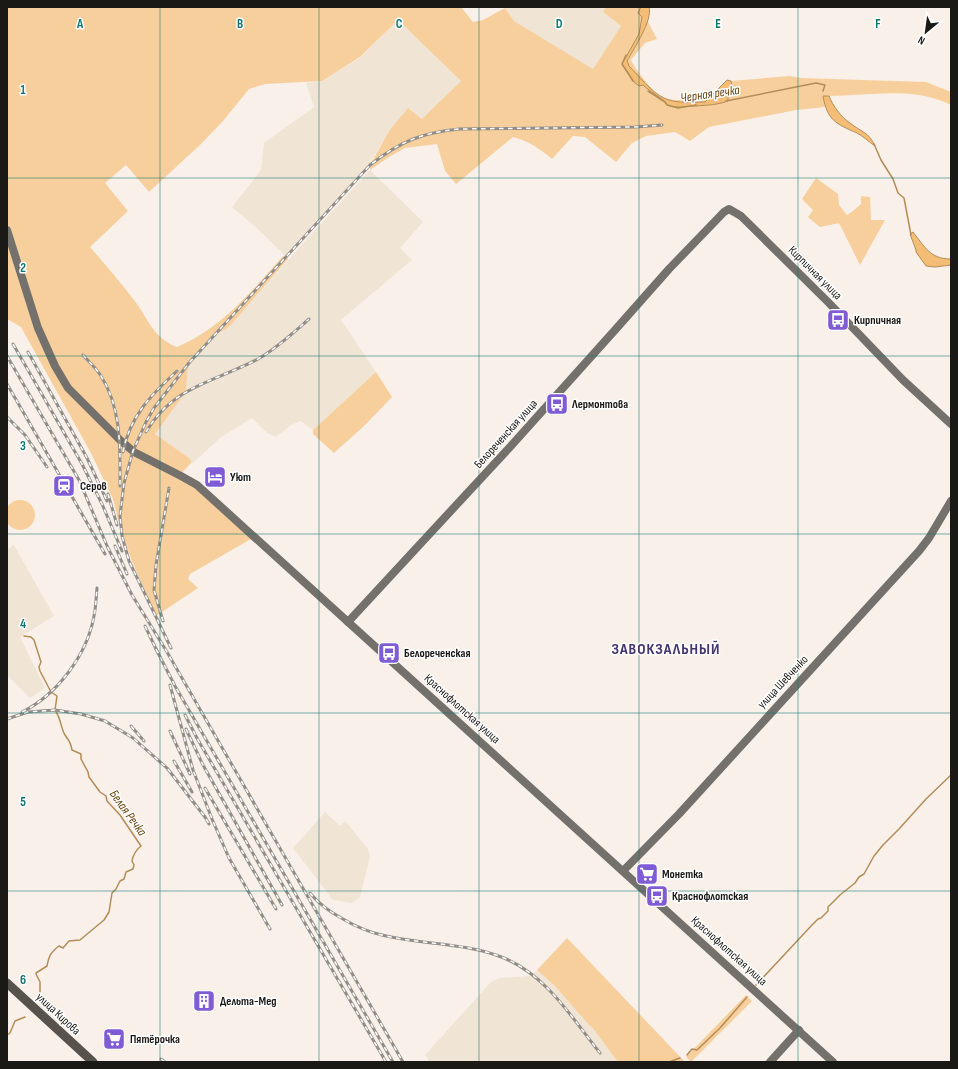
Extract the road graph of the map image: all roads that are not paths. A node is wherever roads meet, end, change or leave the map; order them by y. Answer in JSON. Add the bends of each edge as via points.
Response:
{"nodes":[{"id":1,"x":729,"y":209,"type":"joint"},
{"id":2,"x":7,"y":230,"type":"edge"},
{"id":3,"x":951,"y":424,"type":"edge"},
{"id":4,"x":951,"y":501,"type":"edge"},
{"id":5,"x":348,"y":622,"type":"junction"},
{"id":6,"x":623,"y":871,"type":"junction"},
{"id":7,"x":7,"y":983,"type":"edge"},
{"id":8,"x":799,"y":1030,"type":"junction"},
{"id":9,"x":93,"y":1062,"type":"edge"},
{"id":10,"x":770,"y":1062,"type":"edge"},
{"id":11,"x":833,"y":1062,"type":"edge"}],
"edges":[{"from":1,"to":3,"type":"street","name":"Кирпичная улица","via":[[741,216],[903,380]]},
{"from":1,"to":5,"type":"street","name":"Белореченская улица","via":[[669,269],[510,447]]},
{"from":2,"to":5,"type":"street","name":"Краснофлотская улица","via":[[38,328],[68,388],[134,452],[196,485]]},
{"from":4,"to":6,"type":"street","name":"улица Шевченко","via":[[930,538],[919,551]]},
{"from":5,"to":6,"type":"street","name":"Краснофлотская улица"},
{"from":6,"to":8,"type":"street","name":"Краснофлотская улица"},
{"from":7,"to":9,"type":"main road","name":"улица Кирова"},
{"from":8,"to":10,"type":"street"},
{"from":8,"to":11,"type":"street","name":"Краснофлотская улица"}]}
